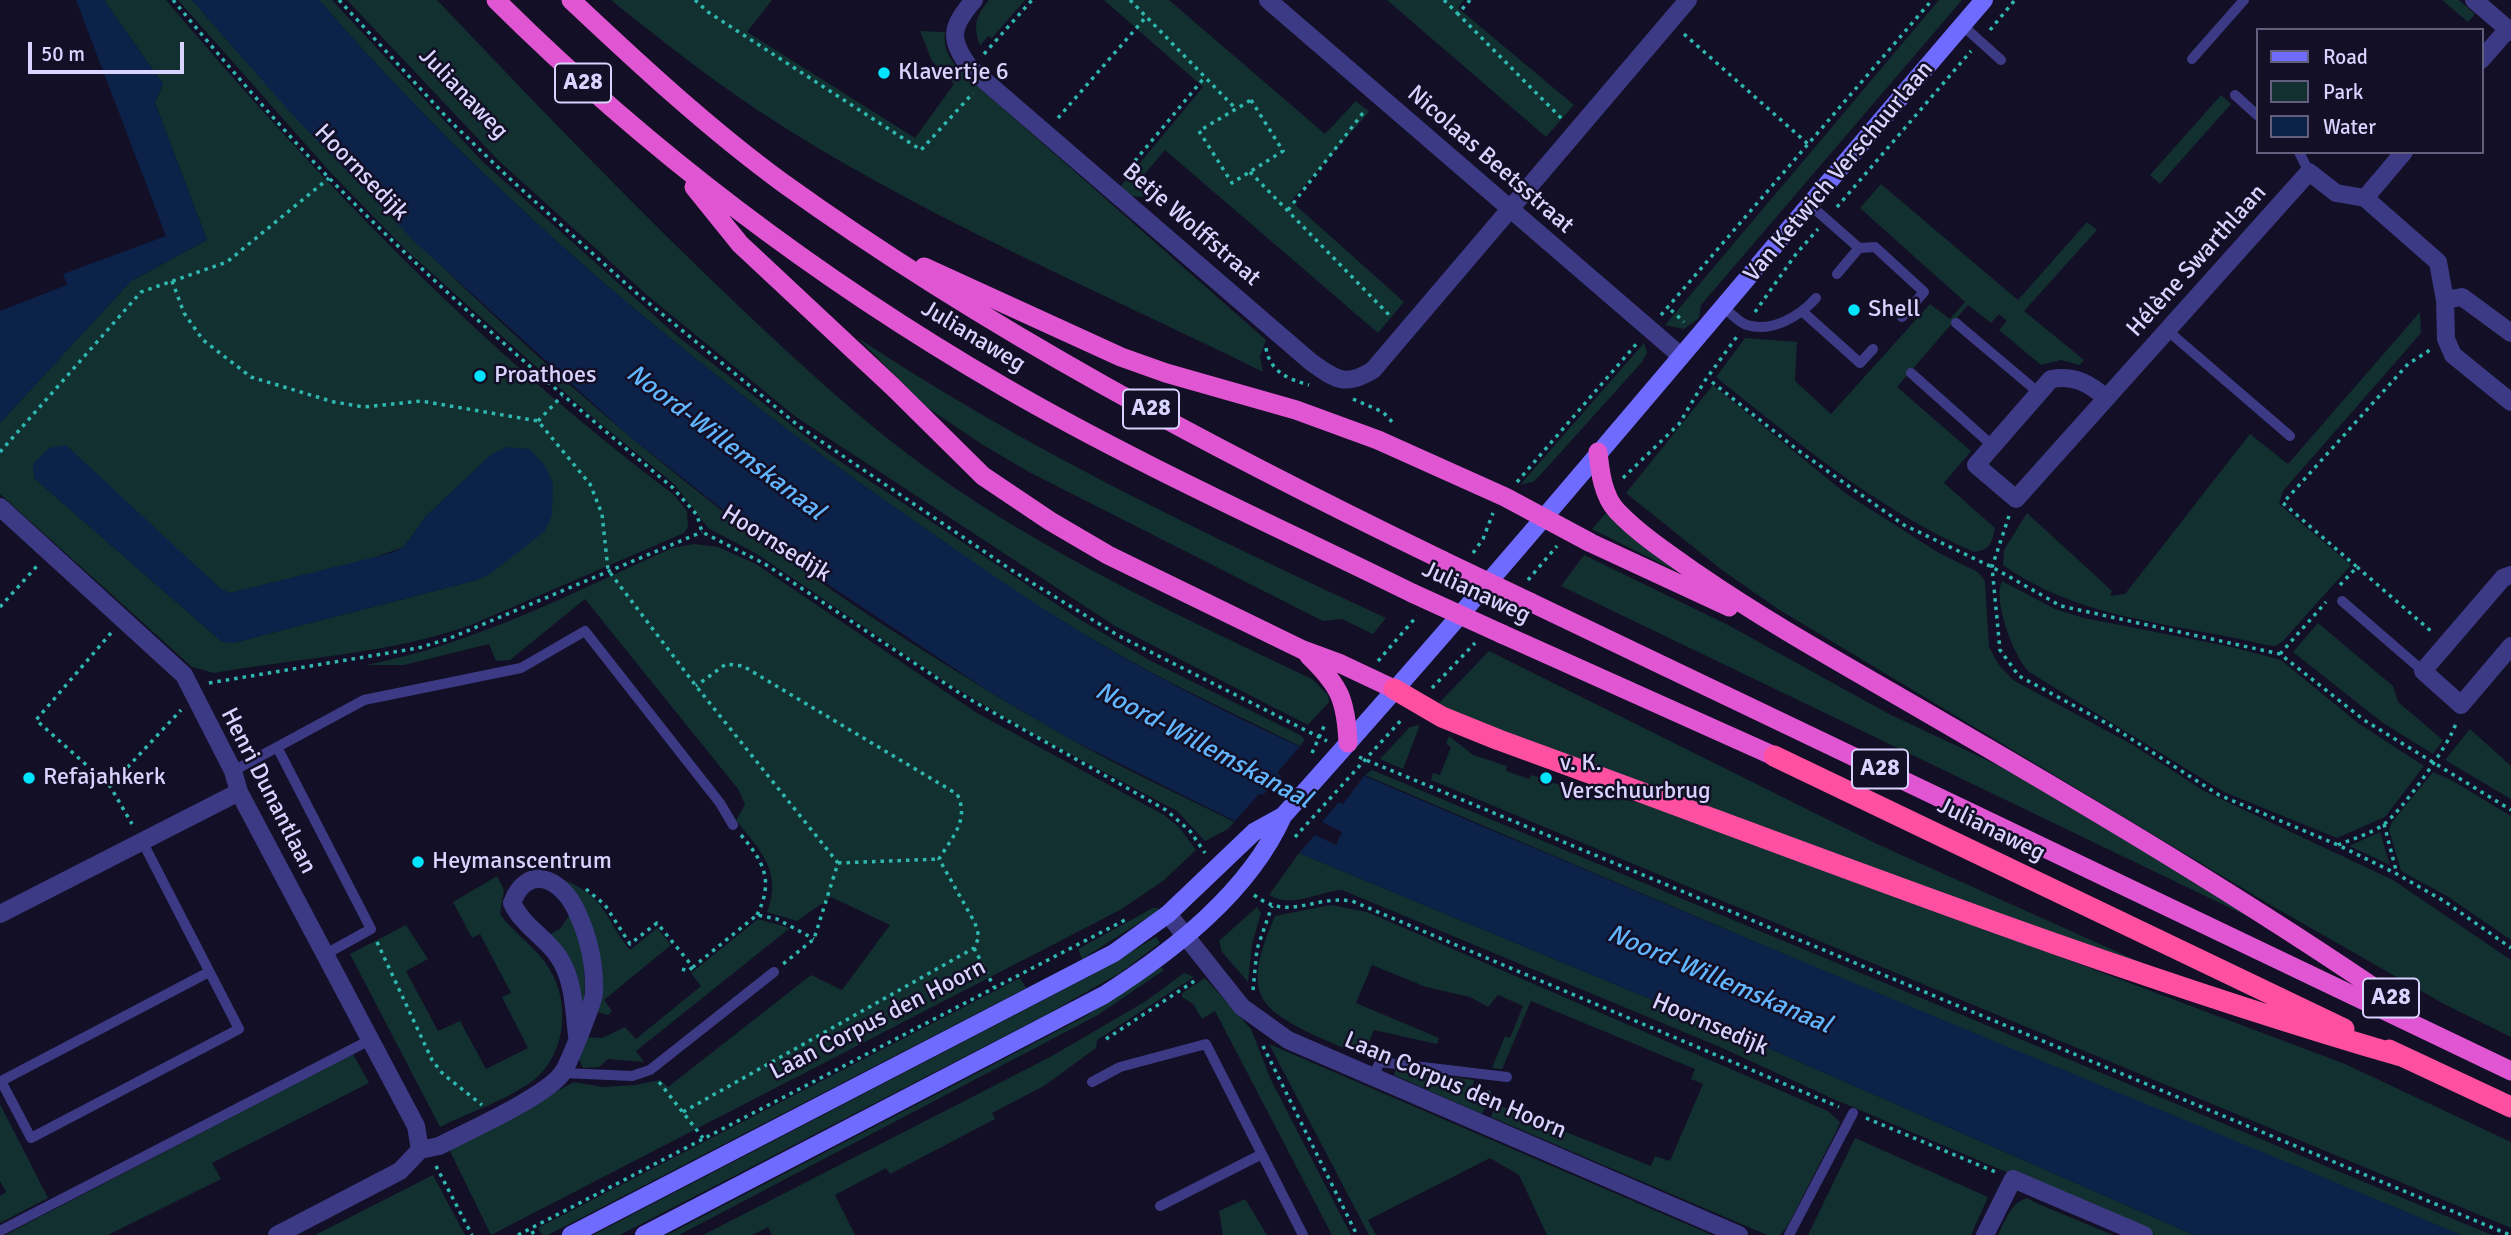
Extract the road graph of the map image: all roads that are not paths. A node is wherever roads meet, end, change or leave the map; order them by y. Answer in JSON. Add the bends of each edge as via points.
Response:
{"nodes":[{"id":1,"x":496,"y":0,"type":"edge"},
{"id":2,"x":571,"y":0,"type":"edge"},
{"id":3,"x":974,"y":0,"type":"edge"},
{"id":4,"x":1268,"y":0,"type":"edge"},
{"id":5,"x":1984,"y":0,"type":"edge"},
{"id":6,"x":2244,"y":0,"type":"edge"},
{"id":7,"x":2474,"y":0,"type":"edge"},
{"id":8,"x":1676,"y":8,"type":"edge"},
{"id":9,"x":1962,"y":25,"type":"junction"},
{"id":10,"x":2509,"y":30,"type":"edge"},
{"id":11,"x":2483,"y":58,"type":"edge"},
{"id":12,"x":2192,"y":59,"type":"dead end"},
{"id":13,"x":2001,"y":60,"type":"dead end"},
{"id":14,"x":2235,"y":94,"type":"dead end"},
{"id":15,"x":2256,"y":113,"type":"edge"},
{"id":16,"x":2300,"y":154,"type":"edge"},
{"id":17,"x":2402,"y":154,"type":"edge"},
{"id":18,"x":674,"y":162,"type":"junction"},
{"id":19,"x":2309,"y":172,"type":"junction"},
{"id":20,"x":2365,"y":198,"type":"junction"},
{"id":21,"x":1808,"y":204,"type":"junction"},
{"id":22,"x":1509,"y":210,"type":"junction"},
{"id":23,"x":869,"y":241,"type":"junction"},
{"id":24,"x":1859,"y":248,"type":"junction"},
{"id":25,"x":1837,"y":274,"type":"dead end"},
{"id":26,"x":1816,"y":298,"type":"dead end"},
{"id":27,"x":2445,"y":300,"type":"junction"},
{"id":28,"x":1724,"y":309,"type":"junction"},
{"id":29,"x":1803,"y":312,"type":"junction"},
{"id":30,"x":1902,"y":317,"type":"dead end"},
{"id":31,"x":1956,"y":323,"type":"dead end"},
{"id":32,"x":2168,"y":331,"type":"junction"},
{"id":33,"x":2511,"y":333,"type":"edge"},
{"id":34,"x":1873,"y":348,"type":"dead end"},
{"id":35,"x":1681,"y":356,"type":"junction"},
{"id":36,"x":1910,"y":373,"type":"dead end"},
{"id":37,"x":2039,"y":393,"type":"junction"},
{"id":38,"x":2106,"y":398,"type":"junction"},
{"id":39,"x":2511,"y":402,"type":"edge"},
{"id":40,"x":2290,"y":436,"type":"dead end"},
{"id":41,"x":1993,"y":446,"type":"junction"},
{"id":42,"x":1598,"y":452,"type":"junction"},
{"id":43,"x":0,"y":507,"type":"edge"},
{"id":44,"x":1542,"y":517,"type":"junction"},
{"id":45,"x":2511,"y":575,"type":"edge"},
{"id":46,"x":2342,"y":600,"type":"dead end"},
{"id":47,"x":1800,"y":639,"type":"junction"},
{"id":48,"x":2511,"y":646,"type":"edge"},
{"id":49,"x":1303,"y":650,"type":"junction"},
{"id":50,"x":2423,"y":671,"type":"junction"},
{"id":51,"x":1394,"y":689,"type":"junction"},
{"id":52,"x":1348,"y":743,"type":"junction"},
{"id":53,"x":277,"y":747,"type":"junction"},
{"id":54,"x":1774,"y":756,"type":"joint"},
{"id":55,"x":233,"y":771,"type":"junction"},
{"id":56,"x":239,"y":792,"type":"junction"},
{"id":57,"x":1283,"y":816,"type":"junction"},
{"id":58,"x":733,"y":825,"type":"road end"},
{"id":59,"x":142,"y":841,"type":"junction"},
{"id":60,"x":0,"y":914,"type":"edge"},
{"id":61,"x":1168,"y":914,"type":"junction"},
{"id":62,"x":1185,"y":936,"type":"junction"},
{"id":63,"x":324,"y":955,"type":"junction"},
{"id":64,"x":209,"y":972,"type":"junction"},
{"id":65,"x":774,"y":972,"type":"road end"},
{"id":66,"x":577,"y":1036,"type":"junction"},
{"id":67,"x":369,"y":1041,"type":"junction"},
{"id":68,"x":2462,"y":1048,"type":"junction"},
{"id":69,"x":2401,"y":1056,"type":"junction"},
{"id":70,"x":2511,"y":1071,"type":"edge"},
{"id":71,"x":563,"y":1073,"type":"junction"},
{"id":72,"x":1507,"y":1077,"type":"dead end"},
{"id":73,"x":1372,"y":1078,"type":"junction"},
{"id":74,"x":1092,"y":1082,"type":"dead end"},
{"id":75,"x":2511,"y":1107,"type":"edge"},
{"id":76,"x":1853,"y":1112,"type":"road end"},
{"id":77,"x":420,"y":1150,"type":"junction"},
{"id":78,"x":1262,"y":1154,"type":"junction"},
{"id":79,"x":1160,"y":1206,"type":"dead end"},
{"id":80,"x":0,"y":1231,"type":"edge"},
{"id":81,"x":277,"y":1235,"type":"edge"},
{"id":82,"x":571,"y":1235,"type":"edge"},
{"id":83,"x":644,"y":1235,"type":"edge"},
{"id":84,"x":1303,"y":1235,"type":"edge"},
{"id":85,"x":1739,"y":1235,"type":"edge"},
{"id":86,"x":1789,"y":1235,"type":"edge"},
{"id":87,"x":1985,"y":1235,"type":"edge"},
{"id":88,"x":2144,"y":1235,"type":"edge"}],
"edges":[{"from":1,"to":18,"type":"highway","name":"Julianaweg","number":"A28"},
{"from":2,"to":23,"type":"highway","name":"Julianaweg","number":"A28","via":[[704,120],[782,182]]},
{"from":3,"to":22,"type":"street","name":"Betje Wolffstraat","via":[[953,33],[957,49],[977,75],[1330,376],[1357,380],[1374,370]]},
{"from":4,"to":22,"type":"street","name":"Nicolaas Beetsstraat"},
{"from":5,"to":9,"type":"main road","name":"Van Ketwich Verschuurlaan"},
{"from":6,"to":12,"type":"lane"},
{"from":7,"to":10,"type":"street"},
{"from":8,"to":22,"type":"street"},
{"from":9,"to":13,"type":"lane"},
{"from":9,"to":21,"type":"main road","name":"Van Ketwich Verschuurlaan"},
{"from":10,"to":11,"type":"street"},
{"from":14,"to":15,"type":"lane"},
{"from":16,"to":19,"type":"lane"},
{"from":17,"to":20,"type":"street"},
{"from":18,"to":49,"type":"highway","number":"A28","via":[[740,244],[983,476],[1108,555]]},
{"from":18,"to":54,"type":"highway","name":"Julianaweg","number":"A28","bridge":true,"via":[[843,288],[1006,388],[1418,601]]},
{"from":19,"to":20,"type":"street","via":[[2336,193]]},
{"from":19,"to":32,"type":"street","name":"Hélène Swarthlaan"},
{"from":20,"to":27,"type":"street","via":[[2438,262]]},
{"from":21,"to":24,"type":"lane"},
{"from":21,"to":28,"type":"main road","name":"Van Ketwich Verschuurlaan"},
{"from":22,"to":35,"type":"street","name":"Nicolaas Beetsstraat"},
{"from":23,"to":44,"type":"highway","number":"A28","via":[[1121,357],[1352,429]]},
{"from":23,"to":68,"type":"highway","name":"Julianaweg","number":"A28","bridge":true,"via":[[941,290],[1259,472]]},
{"from":24,"to":25,"type":"lane"},
{"from":24,"to":30,"type":"lane","via":[[1874,247],[1924,292]]},
{"from":26,"to":29,"type":"lane"},
{"from":27,"to":33,"type":"street","via":[[2462,297]]},
{"from":27,"to":39,"type":"street","via":[[2446,339],[2454,355]]},
{"from":28,"to":29,"type":"lane","via":[[1746,326],[1773,326]]},
{"from":28,"to":35,"type":"main road","name":"Van Ketwich Verschuurlaan"},
{"from":29,"to":34,"type":"lane","via":[[1860,363]]},
{"from":31,"to":37,"type":"lane"},
{"from":32,"to":38,"type":"street","name":"Hélène Swarthlaan"},
{"from":32,"to":40,"type":"lane"},
{"from":35,"to":42,"type":"main road","name":"Van Ketwich Verschuurlaan"},
{"from":36,"to":41,"type":"lane"},
{"from":37,"to":38,"type":"street","via":[[2051,379],[2063,377],[2092,385]]},
{"from":37,"to":41,"type":"street"},
{"from":38,"to":41,"type":"street","name":"Hélène Swarthlaan","via":[[2016,499],[1976,465]]},
{"from":42,"to":44,"type":"main road","name":"Van Ketwich Verschuurlaan"},
{"from":42,"to":47,"type":"highway","number":"A28","via":[[1606,493],[1616,510],[1659,547]]},
{"from":43,"to":55,"type":"street","name":"Henri Dunantlaan","via":[[184,675]]},
{"from":44,"to":47,"type":"highway","number":"A28"},
{"from":44,"to":51,"type":"main road","name":"Van Ketwich Verschuurlaan"},
{"from":45,"to":50,"type":"street","via":[[2503,578]]},
{"from":46,"to":50,"type":"lane"},
{"from":47,"to":68,"type":"highway","number":"A28","via":[[2319,949]]},
{"from":48,"to":50,"type":"street","via":[[2460,705]]},
{"from":49,"to":51,"type":"highway","number":"A28"},
{"from":49,"to":52,"type":"highway","number":"A28","via":[[1332,678],[1344,701]]},
{"from":51,"to":52,"type":"main road","name":"Van Ketwich Verschuurlaan"},
{"from":51,"to":69,"type":"highway","number":"A28","via":[[1442,717],[1499,740],[2097,959],[2255,1014]]},
{"from":52,"to":57,"type":"main road","name":"Van Ketwich Verschuurlaan"},
{"from":53,"to":55,"type":"lane"},
{"from":53,"to":58,"type":"lane","via":[[364,700],[521,668],[585,631]]},
{"from":53,"to":63,"type":"lane","via":[[371,929]]},
{"from":54,"to":69,"type":"highway","name":"Julianaweg","number":"A28"},
{"from":55,"to":56,"type":"street","name":"Henri Dunantlaan"},
{"from":56,"to":59,"type":"street"},
{"from":56,"to":63,"type":"street","name":"Henri Dunantlaan"},
{"from":57,"to":61,"type":"main road","name":"Laan Corpus den Hoorn","via":[[1254,832]]},
{"from":57,"to":62,"type":"main road","via":[[1279,844]]},
{"from":59,"to":60,"type":"street"},
{"from":59,"to":64,"type":"lane"},
{"from":61,"to":62,"type":"street","name":"Laan Corpus den Hoorn"},
{"from":61,"to":82,"type":"main road","name":"Laan Corpus den Hoorn","via":[[1146,933],[1081,972]]},
{"from":62,"to":73,"type":"street","name":"Laan Corpus den Hoorn","via":[[1256,1019],[1288,1040]]},
{"from":62,"to":83,"type":"main road","via":[[1104,995]]},
{"from":63,"to":67,"type":"street","name":"Henri Dunantlaan"},
{"from":64,"to":64,"type":"lane","via":[[239,1029],[32,1138],[1,1081]]},
{"from":65,"to":71,"type":"lane","via":[[650,1070],[632,1076]]},
{"from":66,"to":66,"type":"street","via":[[594,995],[592,957],[575,908],[553,882],[539,877],[517,889],[512,903],[519,919],[559,957],[571,987]]},
{"from":66,"to":71,"type":"street"},
{"from":67,"to":77,"type":"street","name":"Henri Dunantlaan","via":[[416,1126]]},
{"from":67,"to":80,"type":"lane"},
{"from":68,"to":70,"type":"highway","name":"Julianaweg","number":"A28"},
{"from":69,"to":75,"type":"highway","name":"Julianaweg","number":"A28"},
{"from":71,"to":77,"type":"street","via":[[494,1117],[439,1146]]},
{"from":72,"to":73,"type":"lane","via":[[1380,1062]]},
{"from":73,"to":85,"type":"street","name":"Laan Corpus den Hoorn"},
{"from":74,"to":78,"type":"lane","via":[[1121,1067],[1206,1044]]},
{"from":76,"to":86,"type":"lane"},
{"from":77,"to":81,"type":"street","via":[[400,1171]]},
{"from":78,"to":79,"type":"lane"},
{"from":78,"to":84,"type":"lane"},
{"from":87,"to":88,"type":"street","via":[[2012,1179]]}]}
